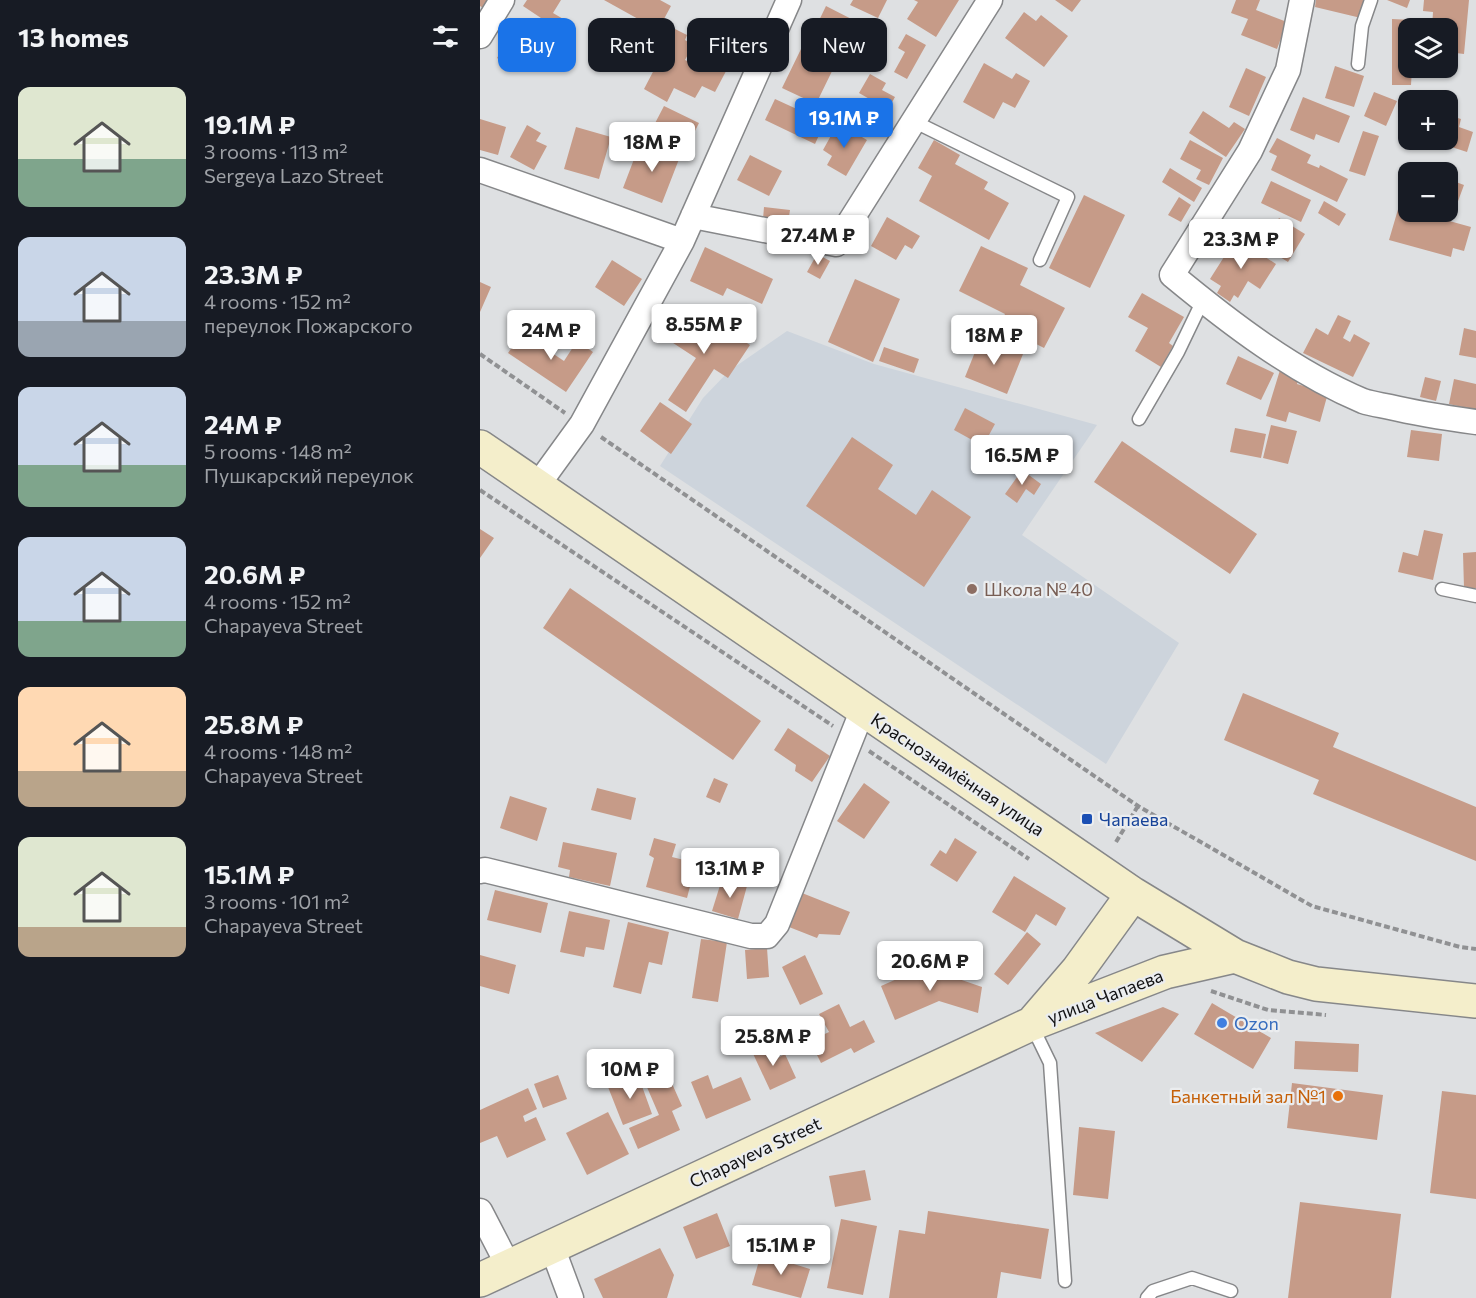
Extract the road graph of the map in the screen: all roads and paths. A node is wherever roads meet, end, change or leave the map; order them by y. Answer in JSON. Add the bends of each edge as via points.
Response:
{"nodes":[{"id":1,"x":502,"y":0,"type":"edge"},
{"id":2,"x":789,"y":0,"type":"edge"},
{"id":3,"x":990,"y":0,"type":"edge"},
{"id":4,"x":1302,"y":0,"type":"edge"},
{"id":5,"x":1371,"y":0,"type":"edge"},
{"id":6,"x":480,"y":36,"type":"edge"},
{"id":7,"x":1358,"y":64,"type":"dead end"},
{"id":8,"x":913,"y":121,"type":"junction"},
{"id":9,"x":480,"y":170,"type":"edge"},
{"id":10,"x":693,"y":216,"type":"junction"},
{"id":11,"x":682,"y":241,"type":"junction"},
{"id":12,"x":1040,"y":260,"type":"dead end"},
{"id":13,"x":1203,"y":300,"type":"junction"},
{"id":14,"x":480,"y":354,"type":"edge"},
{"id":15,"x":1139,"y":418,"type":"dead end"},
{"id":16,"x":1476,"y":422,"type":"edge"},
{"id":17,"x":582,"y":424,"type":"junction"},
{"id":18,"x":480,"y":447,"type":"edge"},
{"id":19,"x":537,"y":486,"type":"junction"},
{"id":20,"x":480,"y":490,"type":"edge"},
{"id":21,"x":1442,"y":589,"type":"dead end"},
{"id":22,"x":1476,"y":596,"type":"edge"},
{"id":23,"x":857,"y":724,"type":"junction"},
{"id":24,"x":1138,"y":806,"type":"junction"},
{"id":25,"x":1116,"y":842,"type":"dead end"},
{"id":26,"x":1034,"y":863,"type":"dead end"},
{"id":27,"x":480,"y":871,"type":"edge"},
{"id":28,"x":1133,"y":894,"type":"junction"},
{"id":29,"x":1476,"y":949,"type":"edge"},
{"id":30,"x":1235,"y":956,"type":"junction"},
{"id":31,"x":1476,"y":1000,"type":"edge"},
{"id":32,"x":1031,"y":1024,"type":"junction"},
{"id":33,"x":480,"y":1211,"type":"edge"},
{"id":34,"x":552,"y":1247,"type":"junction"},
{"id":35,"x":494,"y":1274,"type":"edge"},
{"id":36,"x":1065,"y":1281,"type":"dead end"},
{"id":37,"x":1231,"y":1292,"type":"dead end"},
{"id":38,"x":571,"y":1298,"type":"edge"},
{"id":39,"x":1147,"y":1298,"type":"edge"}],
"edges":[{"from":1,"to":6,"type":"street"},
{"from":2,"to":10,"type":"street"},
{"from":3,"to":8,"type":"street"},
{"from":4,"to":13,"type":"street","via":[[1288,70],[1250,151],[1172,275]]},
{"from":5,"to":7,"type":"lane","via":[[1362,26]]},
{"from":8,"to":10,"type":"street","via":[[836,244]]},
{"from":8,"to":12,"type":"lane","via":[[1068,197]]},
{"from":9,"to":11,"type":"street"},
{"from":10,"to":11,"type":"street"},
{"from":11,"to":17,"type":"street"},
{"from":13,"to":15,"type":"lane"},
{"from":13,"to":16,"type":"street","via":[[1271,349],[1365,402]]},
{"from":14,"to":17,"type":"path"},
{"from":17,"to":19,"type":"street"},
{"from":17,"to":24,"type":"path"},
{"from":18,"to":19,"type":"street","name":"Краснознамённая улица"},
{"from":19,"to":23,"type":"street","name":"Краснознамённая улица"},
{"from":20,"to":23,"type":"path"},
{"from":21,"to":22,"type":"lane"},
{"from":23,"to":26,"type":"path"},
{"from":23,"to":27,"type":"street","via":[[777,924],[767,936],[751,936]]},
{"from":23,"to":28,"type":"street","name":"Краснознамённая улица"},
{"from":24,"to":25,"type":"path"},
{"from":24,"to":29,"type":"path","via":[[1312,906]]},
{"from":28,"to":30,"type":"street","name":"Краснознамённая улица"},
{"from":28,"to":32,"type":"street","name":"улица Чапаева","via":[[1078,970]]},
{"from":30,"to":31,"type":"street","name":"Краснознамённая улица","via":[[1316,984]]},
{"from":30,"to":32,"type":"street","name":"улица Чапаева","via":[[1165,972]]},
{"from":32,"to":34,"type":"street","name":"Chapayeva Street"},
{"from":32,"to":36,"type":"lane","via":[[1050,1063]]},
{"from":33,"to":35,"type":"street"},
{"from":34,"to":35,"type":"street","name":"Chapayeva Street"},
{"from":34,"to":38,"type":"street"},
{"from":37,"to":39,"type":"lane","via":[[1192,1278],[1153,1292]]}]}
